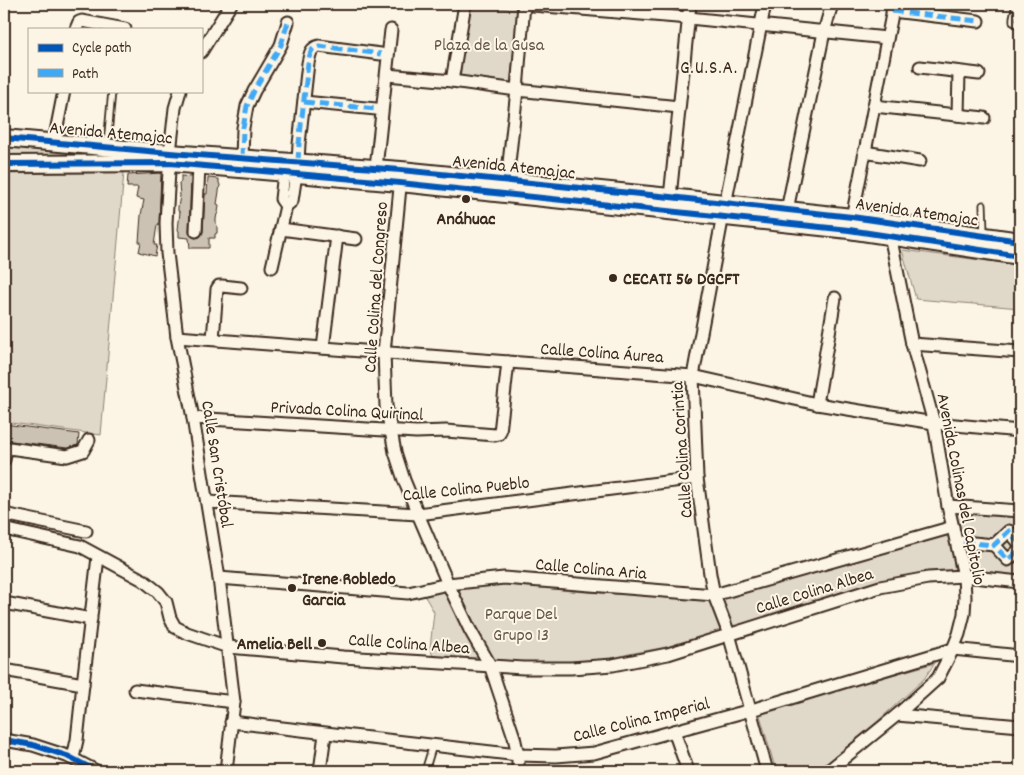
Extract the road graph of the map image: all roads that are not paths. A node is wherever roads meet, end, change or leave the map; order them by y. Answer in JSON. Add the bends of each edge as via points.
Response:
{"nodes":[{"id":1,"x":228,"y":4,"type":"edge"},
{"id":2,"x":465,"y":4,"type":"edge"},
{"id":3,"x":523,"y":4,"type":"edge"},
{"id":4,"x":690,"y":4,"type":"edge"},
{"id":5,"x":765,"y":4,"type":"edge"},
{"id":6,"x":832,"y":4,"type":"edge"},
{"id":7,"x":1016,"y":4,"type":"edge"},
{"id":8,"x":893,"y":7,"type":"edge"},
{"id":9,"x":689,"y":18,"type":"junction"},
{"id":10,"x":288,"y":22,"type":"dead end"},
{"id":11,"x":978,"y":22,"type":"dead end"},
{"id":12,"x":1020,"y":25,"type":"edge"},
{"id":13,"x":761,"y":26,"type":"junction"},
{"id":14,"x":76,"y":28,"type":"edge"},
{"id":15,"x":120,"y":28,"type":"edge"},
{"id":16,"x":390,"y":30,"type":"dead end"},
{"id":17,"x":824,"y":32,"type":"junction"},
{"id":18,"x":887,"y":38,"type":"junction"},
{"id":19,"x":202,"y":50,"type":"edge"},
{"id":20,"x":381,"y":54,"type":"dead end"},
{"id":21,"x":920,"y":67,"type":"dead end"},
{"id":22,"x":959,"y":72,"type":"junction"},
{"id":23,"x":979,"y":74,"type":"dead end"},
{"id":24,"x":387,"y":75,"type":"junction"},
{"id":25,"x":452,"y":81,"type":"junction"},
{"id":26,"x":517,"y":90,"type":"junction"},
{"id":27,"x":64,"y":92,"type":"edge"},
{"id":28,"x":112,"y":92,"type":"edge"},
{"id":29,"x":180,"y":92,"type":"edge"},
{"id":30,"x":304,"y":102,"type":"junction"},
{"id":31,"x":874,"y":106,"type":"junction"},
{"id":32,"x":679,"y":107,"type":"junction"},
{"id":33,"x":376,"y":109,"type":"dead end"},
{"id":34,"x":958,"y":115,"type":"junction"},
{"id":35,"x":984,"y":118,"type":"dead end"},
{"id":36,"x":4,"y":138,"type":"edge"},
{"id":37,"x":54,"y":142,"type":"junction"},
{"id":38,"x":106,"y":147,"type":"junction"},
{"id":39,"x":864,"y":152,"type":"junction"},
{"id":40,"x":170,"y":158,"type":"junction"},
{"id":41,"x":242,"y":158,"type":"junction"},
{"id":42,"x":920,"y":162,"type":"dead end"},
{"id":43,"x":4,"y":164,"type":"edge"},
{"id":44,"x":199,"y":166,"type":"junction"},
{"id":45,"x":376,"y":168,"type":"junction"},
{"id":46,"x":293,"y":170,"type":"junction"},
{"id":47,"x":401,"y":177,"type":"junction"},
{"id":48,"x":508,"y":181,"type":"junction"},
{"id":49,"x":670,"y":197,"type":"junction"},
{"id":50,"x":983,"y":205,"type":"dead end"},
{"id":51,"x":724,"y":209,"type":"junction"},
{"id":52,"x":787,"y":210,"type":"junction"},
{"id":53,"x":851,"y":223,"type":"junction"},
{"id":54,"x":281,"y":228,"type":"junction"},
{"id":55,"x":889,"y":229,"type":"junction"},
{"id":56,"x":196,"y":231,"type":"dead end"},
{"id":57,"x":337,"y":236,"type":"junction"},
{"id":58,"x":984,"y":236,"type":"junction"},
{"id":59,"x":356,"y":239,"type":"dead end"},
{"id":60,"x":1020,"y":242,"type":"edge"},
{"id":61,"x":1020,"y":256,"type":"edge"},
{"id":62,"x":272,"y":267,"type":"dead end"},
{"id":63,"x":241,"y":288,"type":"dead end"},
{"id":64,"x":835,"y":298,"type":"dead end"},
{"id":65,"x":177,"y":337,"type":"junction"},
{"id":66,"x":213,"y":340,"type":"junction"},
{"id":67,"x":912,"y":344,"type":"junction"},
{"id":68,"x":323,"y":348,"type":"junction"},
{"id":69,"x":384,"y":352,"type":"junction"},
{"id":70,"x":1020,"y":352,"type":"edge"},
{"id":71,"x":508,"y":362,"type":"junction"},
{"id":72,"x":693,"y":376,"type":"junction"},
{"id":73,"x":817,"y":404,"type":"junction"},
{"id":74,"x":193,"y":418,"type":"junction"},
{"id":75,"x":934,"y":423,"type":"junction"},
{"id":76,"x":390,"y":431,"type":"junction"},
{"id":77,"x":1020,"y":431,"type":"edge"},
{"id":78,"x":89,"y":440,"type":"dead end"},
{"id":79,"x":4,"y":460,"type":"edge"},
{"id":80,"x":698,"y":478,"type":"junction"},
{"id":81,"x":207,"y":502,"type":"junction"},
{"id":82,"x":948,"y":506,"type":"junction"},
{"id":83,"x":1020,"y":511,"type":"edge"},
{"id":84,"x":418,"y":514,"type":"junction"},
{"id":85,"x":8,"y":515,"type":"edge"},
{"id":86,"x":953,"y":527,"type":"junction"},
{"id":87,"x":6,"y":529,"type":"edge"},
{"id":88,"x":86,"y":531,"type":"dead end"},
{"id":89,"x":963,"y":542,"type":"dead end"},
{"id":90,"x":1020,"y":544,"type":"edge"},
{"id":91,"x":994,"y":545,"type":"junction"},
{"id":92,"x":1020,"y":549,"type":"edge"},
{"id":93,"x":98,"y":557,"type":"junction"},
{"id":94,"x":964,"y":576,"type":"junction"},
{"id":95,"x":219,"y":578,"type":"junction"},
{"id":96,"x":1020,"y":582,"type":"edge"},
{"id":97,"x":448,"y":584,"type":"junction"},
{"id":98,"x":714,"y":595,"type":"junction"},
{"id":99,"x":4,"y":603,"type":"edge"},
{"id":100,"x":90,"y":619,"type":"junction"},
{"id":101,"x":730,"y":634,"type":"junction"},
{"id":102,"x":228,"y":647,"type":"junction"},
{"id":103,"x":953,"y":650,"type":"junction"},
{"id":104,"x":1020,"y":656,"type":"edge"},
{"id":105,"x":490,"y":666,"type":"junction"},
{"id":106,"x":4,"y":670,"type":"edge"},
{"id":107,"x":83,"y":684,"type":"junction"},
{"id":108,"x":135,"y":690,"type":"dead end"},
{"id":109,"x":234,"y":702,"type":"junction"},
{"id":110,"x":750,"y":710,"type":"junction"},
{"id":111,"x":897,"y":715,"type":"junction"},
{"id":112,"x":231,"y":722,"type":"junction"},
{"id":113,"x":1020,"y":726,"type":"edge"},
{"id":114,"x":674,"y":731,"type":"junction"},
{"id":115,"x":325,"y":734,"type":"junction"},
{"id":116,"x":4,"y":740,"type":"edge"},
{"id":117,"x":433,"y":745,"type":"junction"},
{"id":118,"x":518,"y":755,"type":"junction"},
{"id":119,"x":73,"y":758,"type":"junction"},
{"id":120,"x":84,"y":768,"type":"edge"},
{"id":121,"x":96,"y":771,"type":"edge"},
{"id":122,"x":226,"y":771,"type":"edge"},
{"id":123,"x":320,"y":771,"type":"edge"},
{"id":124,"x":425,"y":771,"type":"edge"},
{"id":125,"x":518,"y":771,"type":"edge"},
{"id":126,"x":688,"y":771,"type":"edge"},
{"id":127,"x":767,"y":771,"type":"edge"},
{"id":128,"x":828,"y":771,"type":"edge"}],
"edges":[{"from":1,"to":19,"type":"street"},
{"from":2,"to":25,"type":"street"},
{"from":3,"to":9,"type":"street"},
{"from":3,"to":26,"type":"street"},
{"from":4,"to":9,"type":"street"},
{"from":5,"to":13,"type":"street","name":"Calle Colina Corintia"},
{"from":6,"to":17,"type":"street"},
{"from":7,"to":12,"type":"lane","via":[[1013,22]]},
{"from":8,"to":11,"type":"street"},
{"from":8,"to":18,"type":"street"},
{"from":9,"to":13,"type":"street"},
{"from":9,"to":32,"type":"street"},
{"from":10,"to":41,"type":"street","via":[[281,45],[247,106]]},
{"from":13,"to":17,"type":"street"},
{"from":13,"to":51,"type":"street","name":"Calle Colina Corintia"},
{"from":14,"to":15,"type":"street","via":[[82,21]]},
{"from":16,"to":24,"type":"street"},
{"from":17,"to":18,"type":"street"},
{"from":17,"to":52,"type":"street"},
{"from":18,"to":31,"type":"street"},
{"from":20,"to":30,"type":"street","via":[[315,47],[308,63]]},
{"from":21,"to":22,"type":"street"},
{"from":22,"to":23,"type":"street"},
{"from":22,"to":34,"type":"street"},
{"from":24,"to":25,"type":"street"},
{"from":24,"to":45,"type":"street"},
{"from":25,"to":26,"type":"street"},
{"from":26,"to":32,"type":"street"},
{"from":26,"to":48,"type":"street"},
{"from":27,"to":37,"type":"street"},
{"from":28,"to":38,"type":"lane"},
{"from":29,"to":40,"type":"street","name":"Calle San Cristóbal"},
{"from":30,"to":33,"type":"street"},
{"from":30,"to":46,"type":"street"},
{"from":31,"to":34,"type":"street"},
{"from":31,"to":39,"type":"street"},
{"from":32,"to":49,"type":"street"},
{"from":34,"to":35,"type":"street"},
{"from":36,"to":37,"type":"main road","name":"Avenida Atemajac"},
{"from":37,"to":38,"type":"main road","name":"Avenida Atemajac"},
{"from":38,"to":40,"type":"main road","name":"Avenida Atemajac"},
{"from":39,"to":42,"type":"street"},
{"from":39,"to":53,"type":"street"},
{"from":40,"to":41,"type":"main road","name":"Avenida Atemajac"},
{"from":40,"to":43,"type":"main road","name":"Avenida Atemajac"},
{"from":40,"to":44,"type":"main road","name":"Avenida Atemajac"},
{"from":40,"to":65,"type":"street","name":"Calle San Cristóbal","via":[[167,253]]},
{"from":41,"to":46,"type":"main road","name":"Avenida Atemajac"},
{"from":44,"to":46,"type":"main road","name":"Avenida Atemajac"},
{"from":44,"to":56,"type":"street"},
{"from":45,"to":46,"type":"main road","name":"Avenida Atemajac"},
{"from":45,"to":47,"type":"main road","name":"Avenida Atemajac"},
{"from":46,"to":47,"type":"main road","name":"Avenida Atemajac"},
{"from":46,"to":54,"type":"street","via":[[281,199],[286,206]]},
{"from":47,"to":48,"type":"main road","name":"Avenida Atemajac"},
{"from":47,"to":51,"type":"main road","name":"Avenida Atemajac"},
{"from":47,"to":69,"type":"street","name":"Calle Colina del Congreso"},
{"from":48,"to":49,"type":"main road","name":"Avenida Atemajac"},
{"from":49,"to":51,"type":"main road","name":"Avenida Atemajac"},
{"from":50,"to":58,"type":"lane"},
{"from":51,"to":52,"type":"main road","name":"Avenida Atemajac"},
{"from":51,"to":53,"type":"main road","name":"Avenida Atemajac"},
{"from":51,"to":72,"type":"street","name":"Calle Colina Corintia"},
{"from":52,"to":53,"type":"main road","name":"Avenida Atemajac"},
{"from":53,"to":55,"type":"main road","name":"Avenida Atemajac"},
{"from":54,"to":57,"type":"street"},
{"from":54,"to":62,"type":"street"},
{"from":55,"to":58,"type":"main road","name":"Avenida Atemajac"},
{"from":55,"to":61,"type":"main road","name":"Avenida Atemajac"},
{"from":55,"to":67,"type":"street","name":"Avenida Colinas del Capitolio"},
{"from":57,"to":59,"type":"street"},
{"from":57,"to":68,"type":"street"},
{"from":58,"to":60,"type":"main road","name":"Avenida Atemajac"},
{"from":63,"to":66,"type":"street","via":[[218,286]]},
{"from":64,"to":73,"type":"street"},
{"from":65,"to":66,"type":"street","name":"Calle Colina Áurea"},
{"from":65,"to":74,"type":"street","name":"Calle San Cristóbal"},
{"from":66,"to":68,"type":"street","name":"Calle Colina Áurea"},
{"from":67,"to":70,"type":"street"},
{"from":67,"to":75,"type":"street","name":"Avenida Colinas del Capitolio"},
{"from":68,"to":69,"type":"street","name":"Calle Colina Áurea"},
{"from":69,"to":71,"type":"street","name":"Calle Colina Áurea"},
{"from":69,"to":76,"type":"street","name":"Calle Colina del Congreso"},
{"from":71,"to":72,"type":"street","name":"Calle Colina Áurea"},
{"from":71,"to":76,"type":"street","name":"Privada Colina Quirinal","via":[[499,434]]},
{"from":72,"to":73,"type":"street","name":"Calle Colina Áurea"},
{"from":72,"to":80,"type":"street","name":"Calle Colina Corintia"},
{"from":73,"to":75,"type":"street","name":"Calle Colina Áurea"},
{"from":74,"to":76,"type":"street","name":"Privada Colina Quirinal"},
{"from":74,"to":81,"type":"street","name":"Calle San Cristóbal"},
{"from":75,"to":77,"type":"street","name":"Calle Colina Áurea"},
{"from":75,"to":82,"type":"street","name":"Avenida Colinas del Capitolio"},
{"from":76,"to":84,"type":"street","name":"Calle Colina del Congreso"},
{"from":78,"to":79,"type":"street","via":[[83,451],[67,456],[9,448]]},
{"from":80,"to":84,"type":"street","name":"Calle Colina Pueblo"},
{"from":80,"to":98,"type":"street","name":"Calle Colina Corintia"},
{"from":81,"to":84,"type":"street","name":"Calle Colina Pueblo"},
{"from":81,"to":95,"type":"street","name":"Calle San Cristóbal"},
{"from":82,"to":83,"type":"street"},
{"from":82,"to":86,"type":"street","name":"Avenida Colinas del Capitolio"},
{"from":84,"to":97,"type":"street","name":"Calle Colina del Congreso"},
{"from":85,"to":87,"type":"street"},
{"from":85,"to":88,"type":"street"},
{"from":86,"to":94,"type":"street","name":"Avenida Colinas del Capitolio"},
{"from":86,"to":98,"type":"street","name":"Calle Colina Aria"},
{"from":87,"to":93,"type":"street","name":"Calle Colina Albea","via":[[80,546]]},
{"from":89,"to":91,"type":"street"},
{"from":90,"to":91,"type":"street","via":[[1009,531]]},
{"from":91,"to":92,"type":"street","via":[[1008,560]]},
{"from":93,"to":100,"type":"street"},
{"from":93,"to":102,"type":"street","name":"Calle Colina Albea","via":[[158,592],[166,602],[175,627]]},
{"from":94,"to":96,"type":"street","name":"Calle Colina Albea"},
{"from":94,"to":101,"type":"street","name":"Calle Colina Albea","via":[[928,578],[880,587]]},
{"from":94,"to":103,"type":"street","name":"Avenida Colinas del Capitolio","via":[[964,614]]},
{"from":95,"to":97,"type":"street","name":"Calle Colina Aria","via":[[408,593]]},
{"from":95,"to":102,"type":"street","name":"Calle San Cristóbal"},
{"from":97,"to":98,"type":"street","name":"Calle Colina Aria","via":[[504,578]]},
{"from":97,"to":105,"type":"street","name":"Calle Colina del Congreso"},
{"from":98,"to":101,"type":"street","name":"Calle Colina Corintia"},
{"from":99,"to":100,"type":"street"},
{"from":100,"to":107,"type":"street"},
{"from":101,"to":105,"type":"street","name":"Calle Colina Albea","via":[[668,654],[613,665],[571,668]]},
{"from":101,"to":110,"type":"street","name":"Calle Colina Corintia"},
{"from":102,"to":105,"type":"street","name":"Calle Colina Albea"},
{"from":102,"to":109,"type":"street","name":"Calle San Cristóbal"},
{"from":103,"to":104,"type":"street","name":"Calle Colina Imperial"},
{"from":103,"to":110,"type":"street","name":"Calle Colina Imperial"},
{"from":103,"to":111,"type":"street","name":"Avenida Colinas del Capitolio","via":[[938,678]]},
{"from":105,"to":118,"type":"street","name":"Calle Colina del Congreso"},
{"from":106,"to":107,"type":"street"},
{"from":107,"to":119,"type":"street","via":[[78,740]]},
{"from":108,"to":109,"type":"street"},
{"from":109,"to":112,"type":"street","name":"Calle San Cristóbal"},
{"from":110,"to":114,"type":"street","name":"Calle Colina Imperial"},
{"from":110,"to":127,"type":"street","name":"Calle Colina Corintia"},
{"from":111,"to":113,"type":"street"},
{"from":111,"to":128,"type":"street","name":"Avenida Colinas del Capitolio"},
{"from":112,"to":115,"type":"street","name":"Calle Colina Imperial"},
{"from":112,"to":122,"type":"street","name":"Calle San Cristóbal"},
{"from":114,"to":118,"type":"street","name":"Calle Colina Imperial","via":[[594,753]]},
{"from":114,"to":126,"type":"street"},
{"from":115,"to":117,"type":"street","name":"Calle Colina Imperial"},
{"from":115,"to":123,"type":"street"},
{"from":116,"to":119,"type":"street"},
{"from":117,"to":118,"type":"street","name":"Calle Colina Imperial"},
{"from":117,"to":124,"type":"lane"},
{"from":118,"to":125,"type":"street","name":"Calle Colina del Congreso"},
{"from":119,"to":120,"type":"street"},
{"from":120,"to":121,"type":"street"}]}
